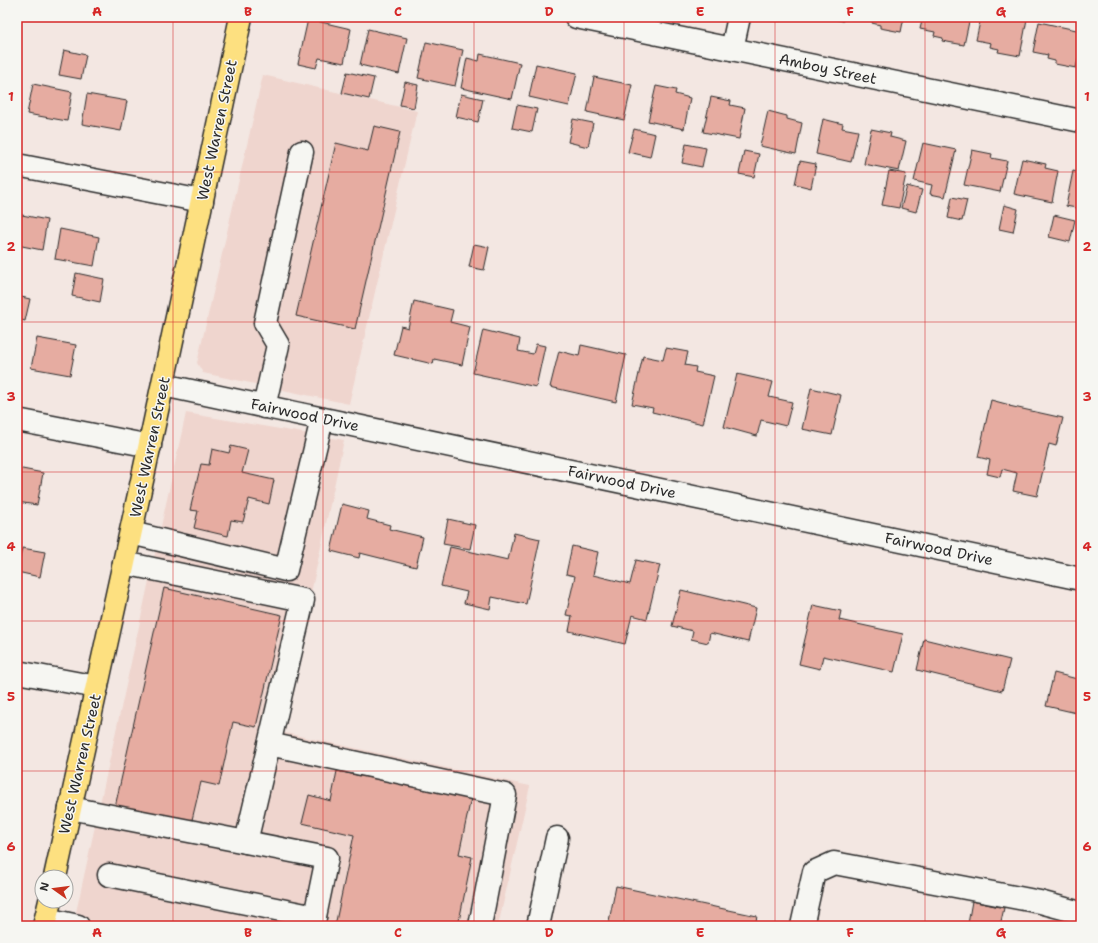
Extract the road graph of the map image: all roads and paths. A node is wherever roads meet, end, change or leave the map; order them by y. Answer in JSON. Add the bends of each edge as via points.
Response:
{"nodes":[{"id":1,"x":241,"y":17,"type":"edge"},
{"id":2,"x":576,"y":17,"type":"edge"},
{"id":3,"x":739,"y":17,"type":"edge"},
{"id":4,"x":732,"y":49,"type":"junction"},
{"id":5,"x":1081,"y":121,"type":"edge"},
{"id":6,"x":302,"y":152,"type":"dead end"},
{"id":7,"x":17,"y":165,"type":"edge"},
{"id":8,"x":202,"y":200,"type":"junction"},
{"id":9,"x":163,"y":385,"type":"junction"},
{"id":10,"x":264,"y":407,"type":"junction"},
{"id":11,"x":322,"y":419,"type":"junction"},
{"id":12,"x":17,"y":420,"type":"edge"},
{"id":13,"x":150,"y":446,"type":"junction"},
{"id":14,"x":131,"y":533,"type":"junction"},
{"id":15,"x":124,"y":563,"type":"junction"},
{"id":16,"x":1081,"y":579,"type":"edge"},
{"id":17,"x":17,"y":672,"type":"edge"},
{"id":18,"x":97,"y":687,"type":"junction"},
{"id":19,"x":269,"y":744,"type":"junction"},
{"id":20,"x":70,"y":808,"type":"junction"},
{"id":21,"x":557,"y":838,"type":"dead end"},
{"id":22,"x":246,"y":842,"type":"junction"},
{"id":23,"x":57,"y":869,"type":"edge"},
{"id":24,"x":109,"y":875,"type":"dead end"},
{"id":25,"x":1081,"y":913,"type":"edge"},
{"id":26,"x":46,"y":915,"type":"edge"},
{"id":27,"x":314,"y":921,"type":"edge"},
{"id":28,"x":78,"y":926,"type":"edge"},
{"id":29,"x":480,"y":926,"type":"edge"},
{"id":30,"x":538,"y":926,"type":"edge"},
{"id":31,"x":802,"y":926,"type":"edge"}],
"edges":[{"from":1,"to":8,"type":"main road","name":"West Warren Street"},
{"from":2,"to":4,"type":"street","name":"Amboy Street"},
{"from":3,"to":4,"type":"street"},
{"from":4,"to":5,"type":"street","name":"Amboy Street"},
{"from":6,"to":10,"type":"street","via":[[265,323],[278,346]]},
{"from":7,"to":8,"type":"street"},
{"from":8,"to":9,"type":"main road","name":"West Warren Street"},
{"from":9,"to":10,"type":"street","name":"Fairwood Drive"},
{"from":9,"to":13,"type":"main road","name":"West Warren Street"},
{"from":10,"to":11,"type":"street","name":"Fairwood Drive"},
{"from":11,"to":14,"type":"street","via":[[286,570]]},
{"from":11,"to":16,"type":"street","name":"Fairwood Drive"},
{"from":12,"to":13,"type":"street"},
{"from":13,"to":14,"type":"main road","name":"West Warren Street"},
{"from":14,"to":15,"type":"main road","name":"West Warren Street"},
{"from":15,"to":18,"type":"main road","name":"West Warren Street"},
{"from":15,"to":19,"type":"street","via":[[302,600]]},
{"from":17,"to":18,"type":"street"},
{"from":18,"to":20,"type":"main road","name":"West Warren Street"},
{"from":19,"to":22,"type":"street"},
{"from":19,"to":29,"type":"street","via":[[505,795]]},
{"from":20,"to":22,"type":"street"},
{"from":20,"to":23,"type":"main road","name":"West Warren Street"},
{"from":21,"to":30,"type":"street"},
{"from":22,"to":27,"type":"street","via":[[327,858]]},
{"from":24,"to":27,"type":"street"},
{"from":25,"to":31,"type":"street","via":[[1040,902],[834,863],[814,872]]},
{"from":26,"to":28,"type":"street"}]}
